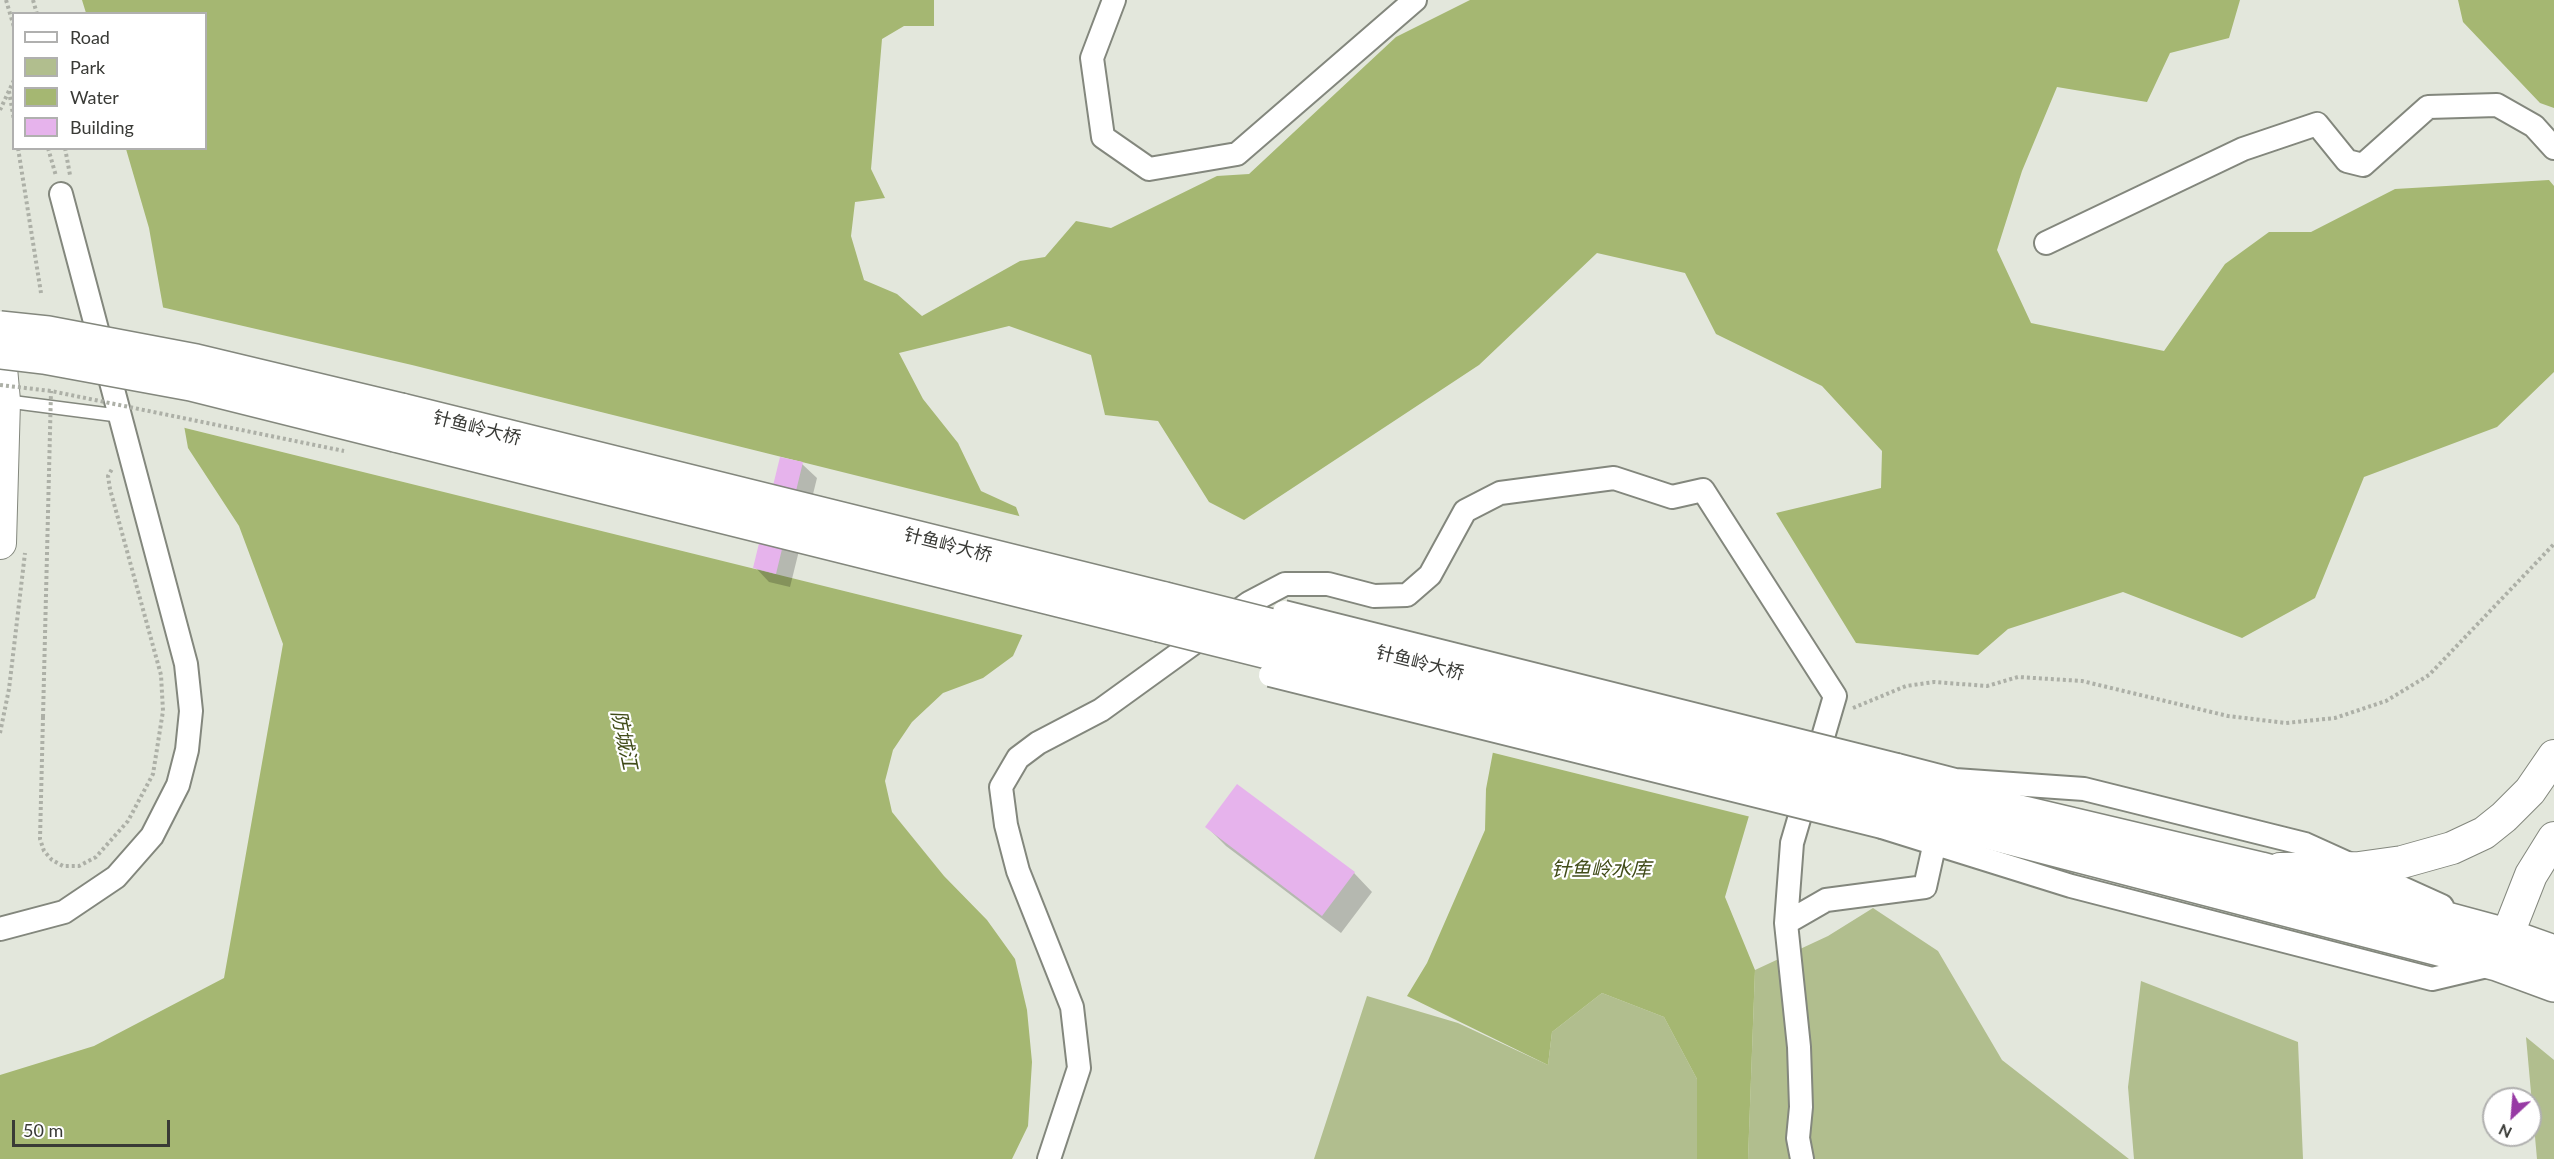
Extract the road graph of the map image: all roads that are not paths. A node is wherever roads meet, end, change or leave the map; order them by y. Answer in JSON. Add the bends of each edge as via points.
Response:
{"nodes":[{"id":1,"x":1114,"y":0,"type":"edge"},
{"id":2,"x":1415,"y":0,"type":"edge"},
{"id":3,"x":2554,"y":148,"type":"edge"},
{"id":4,"x":61,"y":194,"type":"dead end"},
{"id":5,"x":2046,"y":243,"type":"dead end"},
{"id":6,"x":0,"y":328,"type":"edge"},
{"id":7,"x":0,"y":351,"type":"edge"},
{"id":8,"x":0,"y":357,"type":"edge"},
{"id":9,"x":2,"y":393,"type":"edge"},
{"id":10,"x":121,"y":416,"type":"junction"},
{"id":11,"x":13,"y":542,"type":"edge"},
{"id":12,"x":1284,"y":612,"type":"dead end"},
{"id":13,"x":1270,"y":675,"type":"dead end"},
{"id":14,"x":2554,"y":756,"type":"edge"},
{"id":15,"x":1890,"y":795,"type":"junction"},
{"id":16,"x":2554,"y":838,"type":"edge"},
{"id":17,"x":1935,"y":842,"type":"junction"},
{"id":18,"x":2359,"y":868,"type":"junction"},
{"id":19,"x":2261,"y":869,"type":"junction"},
{"id":20,"x":1786,"y":924,"type":"junction"},
{"id":21,"x":0,"y":929,"type":"edge"},
{"id":22,"x":2501,"y":949,"type":"junction"},
{"id":23,"x":2554,"y":952,"type":"edge"},
{"id":24,"x":2554,"y":985,"type":"edge"},
{"id":25,"x":1049,"y":1159,"type":"edge"},
{"id":26,"x":1802,"y":1159,"type":"edge"}],
"edges":[{"from":1,"to":2,"type":"street","via":[[1092,58],[1103,136],[1149,169],[1237,154]]},
{"from":3,"to":5,"type":"street","via":[[2534,126],[2497,105],[2428,107],[2363,165],[2347,161],[2317,124],[2243,149]]},
{"from":4,"to":10,"type":"street"},
{"from":6,"to":15,"type":"main road","name":"针鱼岭大桥","bridge":true,"via":[[48,333],[196,361],[401,410]]},
{"from":7,"to":15,"type":"main road","name":"针鱼岭大桥","bridge":true,"via":[[191,384]]},
{"from":8,"to":9,"type":"main road"},
{"from":9,"to":10,"type":"lane"},
{"from":9,"to":11,"type":"main road"},
{"from":10,"to":21,"type":"street","via":[[186,664],[191,711],[187,750],[178,785],[152,836],[116,877],[64,912]]},
{"from":12,"to":15,"type":"street","bridge":true},
{"from":13,"to":15,"type":"street","bridge":true},
{"from":14,"to":18,"type":"main road","via":[[2530,791],[2484,832],[2452,848],[2402,862]]},
{"from":15,"to":17,"type":"street"},
{"from":15,"to":18,"type":"street","via":[[1956,780],[2084,789],[2305,844]]},
{"from":15,"to":19,"type":"main road"},
{"from":15,"to":22,"type":"main road"},
{"from":16,"to":22,"type":"main road","via":[[2531,875]]},
{"from":17,"to":20,"type":"street","via":[[1926,887],[1826,900]]},
{"from":17,"to":22,"type":"street","via":[[2071,886],[2432,979]]},
{"from":18,"to":19,"type":"main road"},
{"from":18,"to":22,"type":"street"},
{"from":19,"to":22,"type":"main road"},
{"from":20,"to":25,"type":"street","via":[[1792,843],[1835,696],[1703,490],[1672,497],[1614,478],[1500,493],[1465,511],[1430,575],[1407,595],[1374,596],[1328,584],[1285,584],[1249,603],[1101,710],[1018,758],[1001,786],[1006,825],[1018,871],[1072,1008],[1079,1068]]},
{"from":20,"to":26,"type":"street","via":[[1800,1047],[1802,1107],[1798,1138]]},
{"from":22,"to":23,"type":"main road"},
{"from":22,"to":24,"type":"main road"}]}
